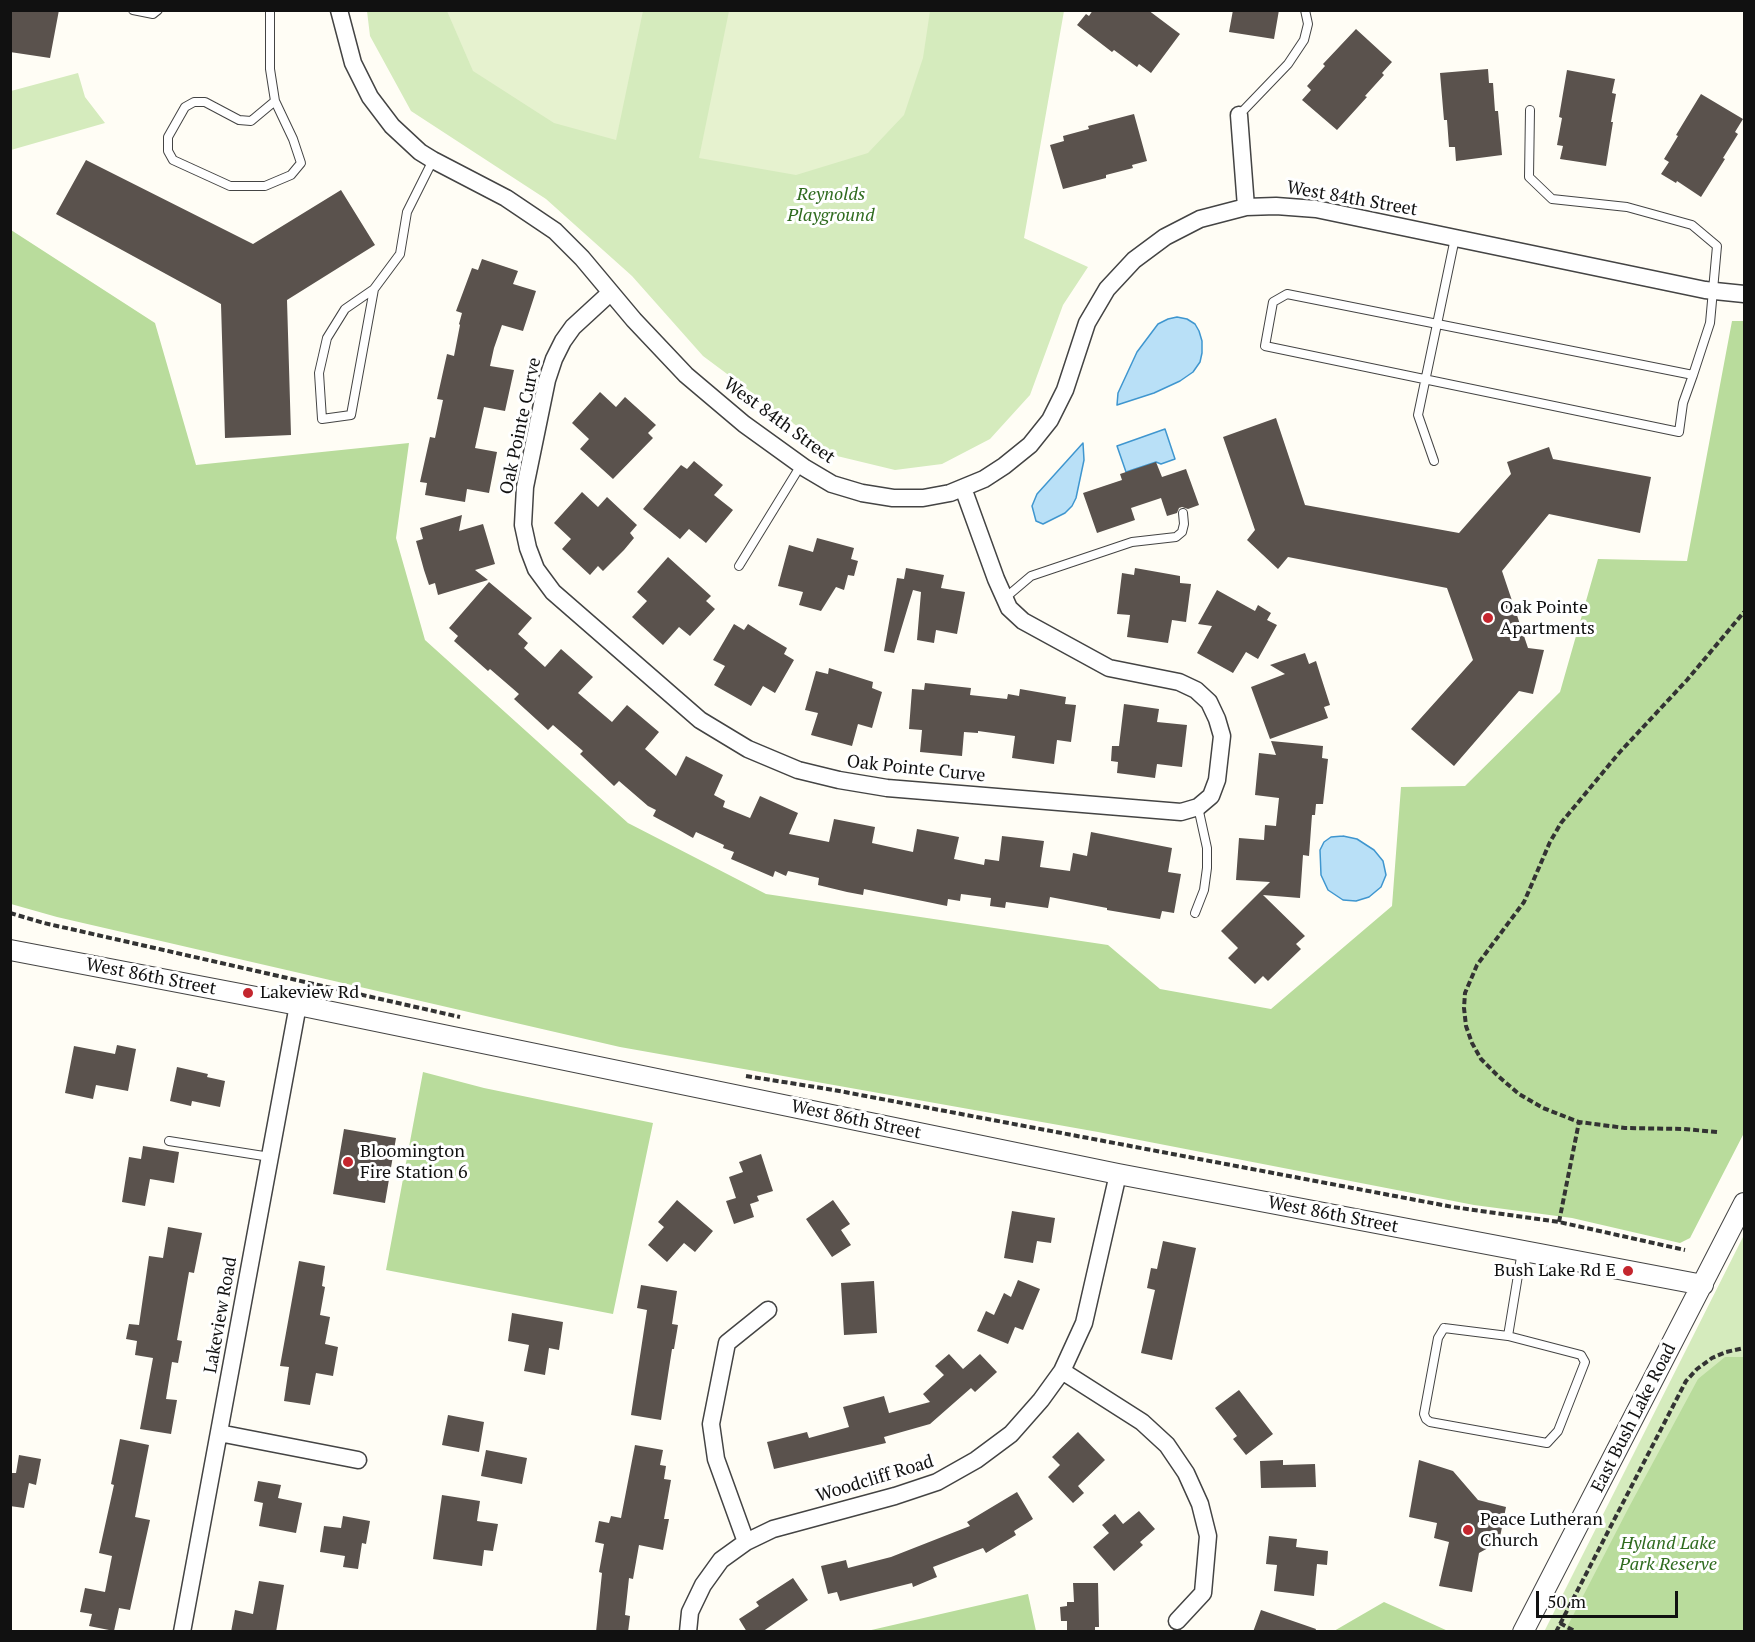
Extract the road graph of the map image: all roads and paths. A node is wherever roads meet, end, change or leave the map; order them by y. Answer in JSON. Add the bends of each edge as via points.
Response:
{"nodes":[{"id":1,"x":133,"y":10,"type":"edge"},
{"id":2,"x":158,"y":10,"type":"edge"},
{"id":3,"x":270,"y":10,"type":"edge"},
{"id":4,"x":339,"y":10,"type":"edge"},
{"id":5,"x":1305,"y":10,"type":"edge"},
{"id":6,"x":275,"y":101,"type":"junction"},
{"id":7,"x":1530,"y":110,"type":"dead end"},
{"id":8,"x":1239,"y":116,"type":"joint"},
{"id":9,"x":433,"y":160,"type":"junction"},
{"id":10,"x":1246,"y":207,"type":"junction"},
{"id":11,"x":1455,"y":238,"type":"junction"},
{"id":12,"x":374,"y":289,"type":"junction"},
{"id":13,"x":1712,"y":291,"type":"junction"},
{"id":14,"x":610,"y":293,"type":"junction"},
{"id":15,"x":1744,"y":294,"type":"edge"},
{"id":16,"x":1436,"y":324,"type":"junction"},
{"id":17,"x":1693,"y":375,"type":"junction"},
{"id":18,"x":1425,"y":379,"type":"junction"},
{"id":19,"x":1434,"y":461,"type":"dead end"},
{"id":20,"x":801,"y":465,"type":"junction"},
{"id":21,"x":963,"y":488,"type":"junction"},
{"id":22,"x":1183,"y":513,"type":"dead end"},
{"id":23,"x":739,"y":566,"type":"dead end"},
{"id":24,"x":1005,"y":598,"type":"junction"},
{"id":25,"x":1744,"y":612,"type":"edge"},
{"id":26,"x":1198,"y":807,"type":"junction"},
{"id":27,"x":10,"y":913,"type":"edge"},
{"id":28,"x":1195,"y":913,"type":"dead end"},
{"id":29,"x":10,"y":950,"type":"edge"},
{"id":30,"x":298,"y":1005,"type":"junction"},
{"id":31,"x":463,"y":1017,"type":"dead end"},
{"id":32,"x":740,"y":1075,"type":"dead end"},
{"id":33,"x":1580,"y":1122,"type":"junction"},
{"id":34,"x":1717,"y":1132,"type":"dead end"},
{"id":35,"x":169,"y":1140,"type":"dead end"},
{"id":36,"x":270,"y":1157,"type":"junction"},
{"id":37,"x":1118,"y":1174,"type":"junction"},
{"id":38,"x":1744,"y":1203,"type":"edge"},
{"id":39,"x":1559,"y":1222,"type":"junction"},
{"id":40,"x":1685,"y":1250,"type":"dead end"},
{"id":41,"x":1522,"y":1251,"type":"junction"},
{"id":42,"x":1703,"y":1285,"type":"junction"},
{"id":43,"x":768,"y":1310,"type":"dead end"},
{"id":44,"x":1508,"y":1336,"type":"junction"},
{"id":45,"x":1744,"y":1348,"type":"edge"},
{"id":46,"x":1062,"y":1371,"type":"junction"},
{"id":47,"x":219,"y":1433,"type":"junction"},
{"id":48,"x":358,"y":1460,"type":"dead end"},
{"id":49,"x":746,"y":1542,"type":"junction"},
{"id":50,"x":1177,"y":1621,"type":"dead end"},
{"id":51,"x":1560,"y":1623,"type":"junction"},
{"id":52,"x":182,"y":1632,"type":"edge"},
{"id":53,"x":687,"y":1632,"type":"edge"},
{"id":54,"x":1523,"y":1632,"type":"edge"},
{"id":55,"x":1556,"y":1632,"type":"edge"},
{"id":56,"x":1576,"y":1632,"type":"edge"}],
"edges":[{"from":1,"to":2,"type":"lane","via":[[153,14]]},
{"from":3,"to":6,"type":"lane","via":[[270,69]]},
{"from":4,"to":9,"type":"street","name":"West 84th Street","via":[[353,63],[370,97],[392,126]]},
{"from":5,"to":8,"type":"lane","via":[[1308,24],[1304,40],[1288,64]]},
{"from":6,"to":6,"type":"lane","via":[[301,163],[291,175],[264,186],[230,186],[173,160],[168,151],[168,137],[185,107],[194,102],[205,102],[239,120],[251,121]]},
{"from":7,"to":13,"type":"lane","via":[[1529,177],[1552,199],[1627,207],[1692,225],[1717,246]]},
{"from":8,"to":10,"type":"street"},
{"from":9,"to":12,"type":"lane","via":[[407,212],[400,255]]},
{"from":9,"to":14,"type":"street","name":"West 84th Street","via":[[506,198],[555,231]]},
{"from":10,"to":11,"type":"street","name":"West 84th Street","via":[[1316,209]]},
{"from":10,"to":21,"type":"street","name":"West 84th Street","via":[[1200,219],[1165,237],[1134,260],[1107,289],[1087,323],[1065,390],[1050,420],[1030,445],[1004,466]]},
{"from":11,"to":13,"type":"street","name":"West 84th Street"},
{"from":11,"to":16,"type":"lane"},
{"from":12,"to":12,"type":"lane","via":[[351,415],[322,419],[319,373],[327,338],[345,309]]},
{"from":13,"to":15,"type":"street","name":"West 84th Street"},
{"from":13,"to":17,"type":"lane","via":[[1710,323]]},
{"from":14,"to":20,"type":"street","name":"West 84th Street","via":[[686,375]]},
{"from":14,"to":26,"type":"street","name":"Oak Pointe Curve","via":[[573,327],[554,358],[525,487],[523,525],[528,548],[536,569],[552,592],[700,720],[748,749],[798,770],[887,788],[1181,812]]},
{"from":16,"to":17,"type":"lane"},
{"from":16,"to":18,"type":"lane"},
{"from":16,"to":18,"type":"lane","via":[[1287,294],[1273,302],[1265,346]]},
{"from":17,"to":18,"type":"lane","via":[[1683,403],[1679,432]]},
{"from":18,"to":19,"type":"lane","via":[[1418,416]]},
{"from":20,"to":21,"type":"street","name":"West 84th Street","via":[[832,483],[893,498],[923,498]]},
{"from":20,"to":23,"type":"lane"},
{"from":21,"to":24,"type":"street"},
{"from":22,"to":24,"type":"lane","via":[[1182,532],[1176,537],[1132,542],[1030,576]]},
{"from":24,"to":26,"type":"street","via":[[1023,621],[1109,668],[1179,682],[1209,702],[1222,736],[1217,780],[1211,796]]},
{"from":25,"to":33,"type":"path","via":[[1561,823],[1524,902],[1477,965],[1465,993],[1466,1026],[1481,1059],[1519,1094]]},
{"from":26,"to":28,"type":"lane","via":[[1207,868]]},
{"from":27,"to":31,"type":"path"},
{"from":29,"to":30,"type":"street","name":"West 86th Street"},
{"from":30,"to":36,"type":"street","name":"Lakeview Road"},
{"from":30,"to":37,"type":"street","name":"West 86th Street"},
{"from":32,"to":39,"type":"path","via":[[1453,1207]]},
{"from":33,"to":34,"type":"path"},
{"from":33,"to":39,"type":"path"},
{"from":35,"to":36,"type":"lane"},
{"from":36,"to":47,"type":"street","name":"Lakeview Road"},
{"from":37,"to":41,"type":"street","name":"West 86th Street"},
{"from":37,"to":46,"type":"street","name":"Woodcliff Road","via":[[1084,1323]]},
{"from":38,"to":42,"type":"street","name":"East Bush Lake Road"},
{"from":39,"to":40,"type":"path"},
{"from":41,"to":42,"type":"street","name":"West 86th Street"},
{"from":41,"to":44,"type":"lane"},
{"from":42,"to":54,"type":"street","name":"East Bush Lake Road"},
{"from":43,"to":49,"type":"street","via":[[727,1342],[711,1424],[716,1459]]},
{"from":44,"to":44,"type":"lane","via":[[1444,1328],[1440,1332],[1424,1414],[1430,1422],[1547,1443],[1553,1438],[1586,1362],[1581,1355]]},
{"from":45,"to":51,"type":"path","via":[[1712,1358],[1686,1381]]},
{"from":46,"to":49,"type":"street","name":"Woodcliff Road","via":[[1011,1434],[937,1482],[773,1529]]},
{"from":46,"to":50,"type":"street","via":[[1142,1422],[1167,1445],[1186,1473],[1208,1536],[1203,1593]]},
{"from":47,"to":48,"type":"street"},
{"from":47,"to":52,"type":"street","name":"Lakeview Road"},
{"from":49,"to":53,"type":"street","name":"Woodcliff Road","via":[[721,1560],[702,1585],[690,1612]]},
{"from":51,"to":55,"type":"path"},
{"from":51,"to":56,"type":"path"}]}
